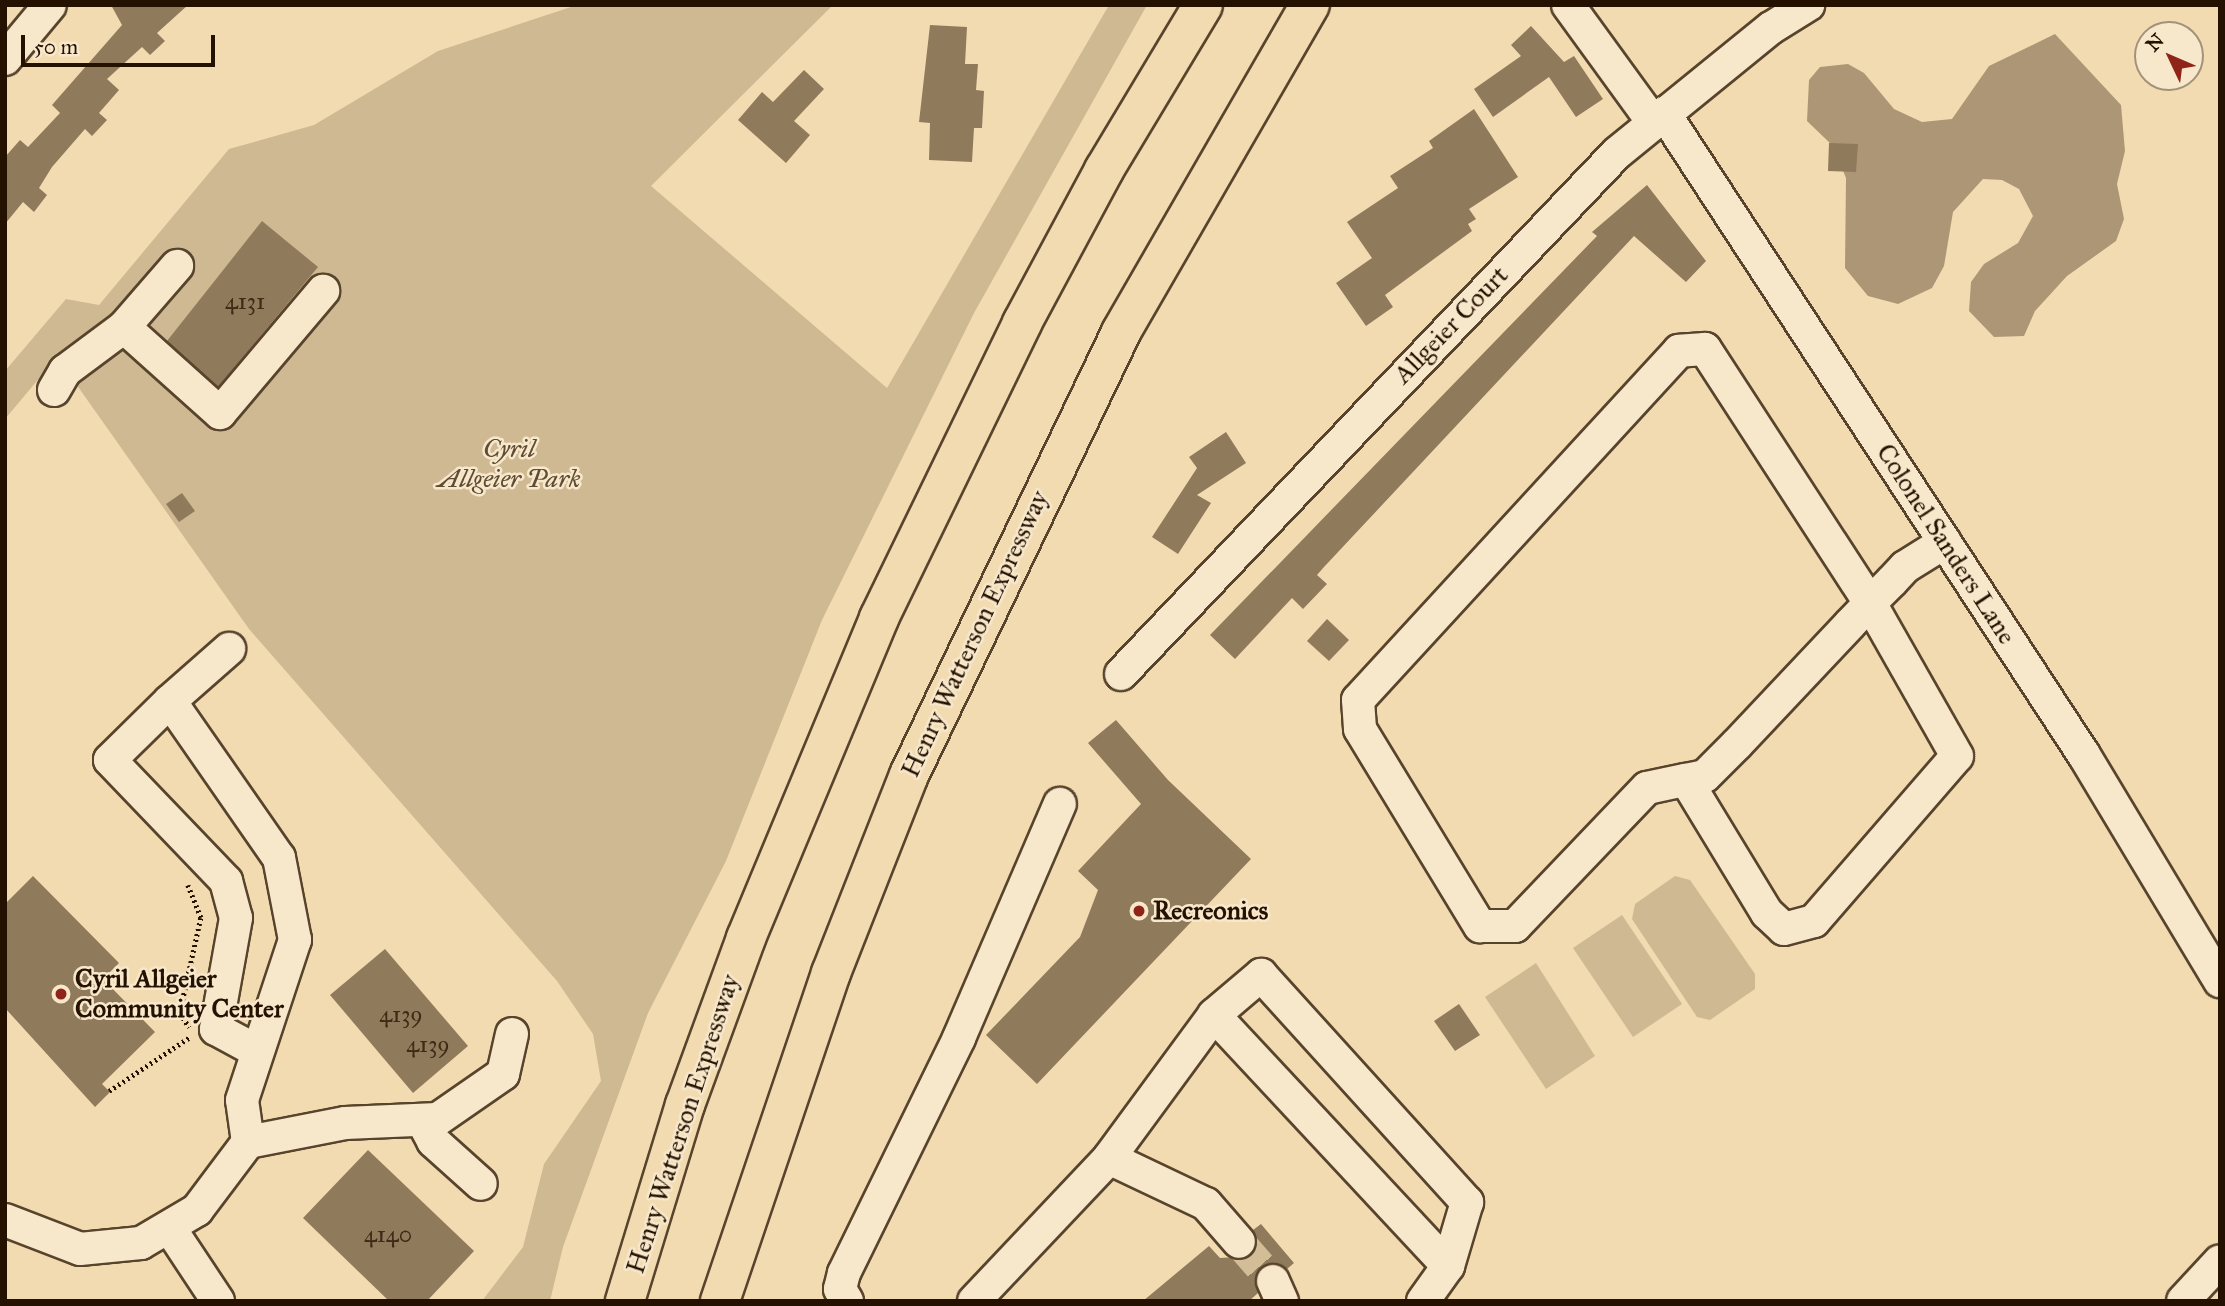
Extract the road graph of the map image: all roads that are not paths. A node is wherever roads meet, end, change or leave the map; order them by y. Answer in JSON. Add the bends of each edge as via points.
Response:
{"nodes":[{"id":1,"x":50,"y":5,"type":"edge"},
{"id":2,"x":1203,"y":5,"type":"edge"},
{"id":3,"x":1310,"y":5,"type":"edge"},
{"id":4,"x":1568,"y":5,"type":"edge"},
{"id":5,"x":1808,"y":5,"type":"edge"},
{"id":6,"x":5,"y":59,"type":"edge"},
{"id":7,"x":1659,"y":118,"type":"junction"},
{"id":8,"x":177,"y":266,"type":"dead end"},
{"id":9,"x":323,"y":291,"type":"dead end"},
{"id":10,"x":124,"y":327,"type":"junction"},
{"id":11,"x":54,"y":390,"type":"dead end"},
{"id":12,"x":1945,"y":542,"type":"junction"},
{"id":13,"x":1870,"y":603,"type":"junction"},
{"id":14,"x":229,"y":649,"type":"dead end"},
{"id":15,"x":1121,"y":674,"type":"dead end"},
{"id":16,"x":170,"y":701,"type":"junction"},
{"id":17,"x":1686,"y":780,"type":"junction"},
{"id":18,"x":1060,"y":803,"type":"dead end"},
{"id":19,"x":2220,"y":981,"type":"edge"},
{"id":20,"x":1214,"y":1016,"type":"junction"},
{"id":21,"x":512,"y":1034,"type":"dead end"},
{"id":22,"x":255,"y":1050,"type":"junction"},
{"id":23,"x":422,"y":1120,"type":"junction"},
{"id":24,"x":248,"y":1142,"type":"junction"},
{"id":25,"x":1109,"y":1158,"type":"junction"},
{"id":26,"x":481,"y":1184,"type":"dead end"},
{"id":27,"x":5,"y":1220,"type":"edge"},
{"id":28,"x":171,"y":1230,"type":"junction"},
{"id":29,"x":1239,"y":1242,"type":"tunnel mouth"},
{"id":30,"x":2220,"y":1261,"type":"edge"},
{"id":31,"x":1448,"y":1266,"type":"junction"},
{"id":32,"x":218,"y":1301,"type":"edge"},
{"id":33,"x":625,"y":1301,"type":"edge"},
{"id":34,"x":720,"y":1301,"type":"edge"},
{"id":35,"x":847,"y":1301,"type":"edge"},
{"id":36,"x":974,"y":1301,"type":"edge"},
{"id":37,"x":1423,"y":1301,"type":"edge"},
{"id":38,"x":2183,"y":1301,"type":"edge"}],
"edges":[{"from":1,"to":6,"type":"street"},
{"from":2,"to":33,"type":"highway","name":"Henry Watterson Expressway","via":[[1104,170],[1022,323],[879,618],[746,938],[685,1105]]},
{"from":3,"to":34,"type":"highway","name":"Henry Watterson Expressway","via":[[1115,343],[909,775],[831,973]]},
{"from":4,"to":7,"type":"street","name":"Colonel Sanders Lane"},
{"from":5,"to":7,"type":"street","name":"Allgeier Court","via":[[1771,28]]},
{"from":7,"to":12,"type":"street","name":"Colonel Sanders Lane"},
{"from":7,"to":15,"type":"street","name":"Allgeier Court","via":[[1616,153]]},
{"from":8,"to":10,"type":"street"},
{"from":9,"to":10,"type":"street","via":[[220,414]]},
{"from":10,"to":11,"type":"street","via":[[65,371]]},
{"from":12,"to":13,"type":"street","via":[[1905,567]]},
{"from":12,"to":19,"type":"street","name":"Colonel Sanders Lane","via":[[2084,755]]},
{"from":13,"to":17,"type":"street","via":[[1705,776]]},
{"from":13,"to":17,"type":"street","via":[[1957,756],[1814,921],[1784,929],[1767,913]]},
{"from":13,"to":17,"type":"street","via":[[1705,349],[1679,351],[1358,700],[1360,729],[1480,926],[1515,926],[1647,788]]},
{"from":14,"to":16,"type":"street"},
{"from":16,"to":22,"type":"street","via":[[279,858],[295,940]]},
{"from":16,"to":22,"type":"street","via":[[110,760],[226,881],[236,918],[216,1029]]},
{"from":18,"to":35,"type":"street","via":[[959,1038],[845,1273],[841,1289]]},
{"from":20,"to":25,"type":"street"},
{"from":20,"to":31,"type":"street"},
{"from":20,"to":31,"type":"street","via":[[1261,975],[1467,1202]]},
{"from":21,"to":23,"type":"street","via":[[503,1074],[463,1106],[438,1119]]},
{"from":22,"to":24,"type":"street","via":[[242,1100]]},
{"from":23,"to":24,"type":"street","via":[[298,1128]]},
{"from":23,"to":26,"type":"street","via":[[433,1141]]},
{"from":24,"to":28,"type":"street","via":[[218,1188]]},
{"from":25,"to":29,"type":"street","via":[[1206,1204]]},
{"from":25,"to":36,"type":"street"},
{"from":27,"to":28,"type":"street","via":[[80,1249],[141,1243]]},
{"from":28,"to":32,"type":"street"},
{"from":30,"to":38,"type":"street"},
{"from":31,"to":37,"type":"street"}]}
